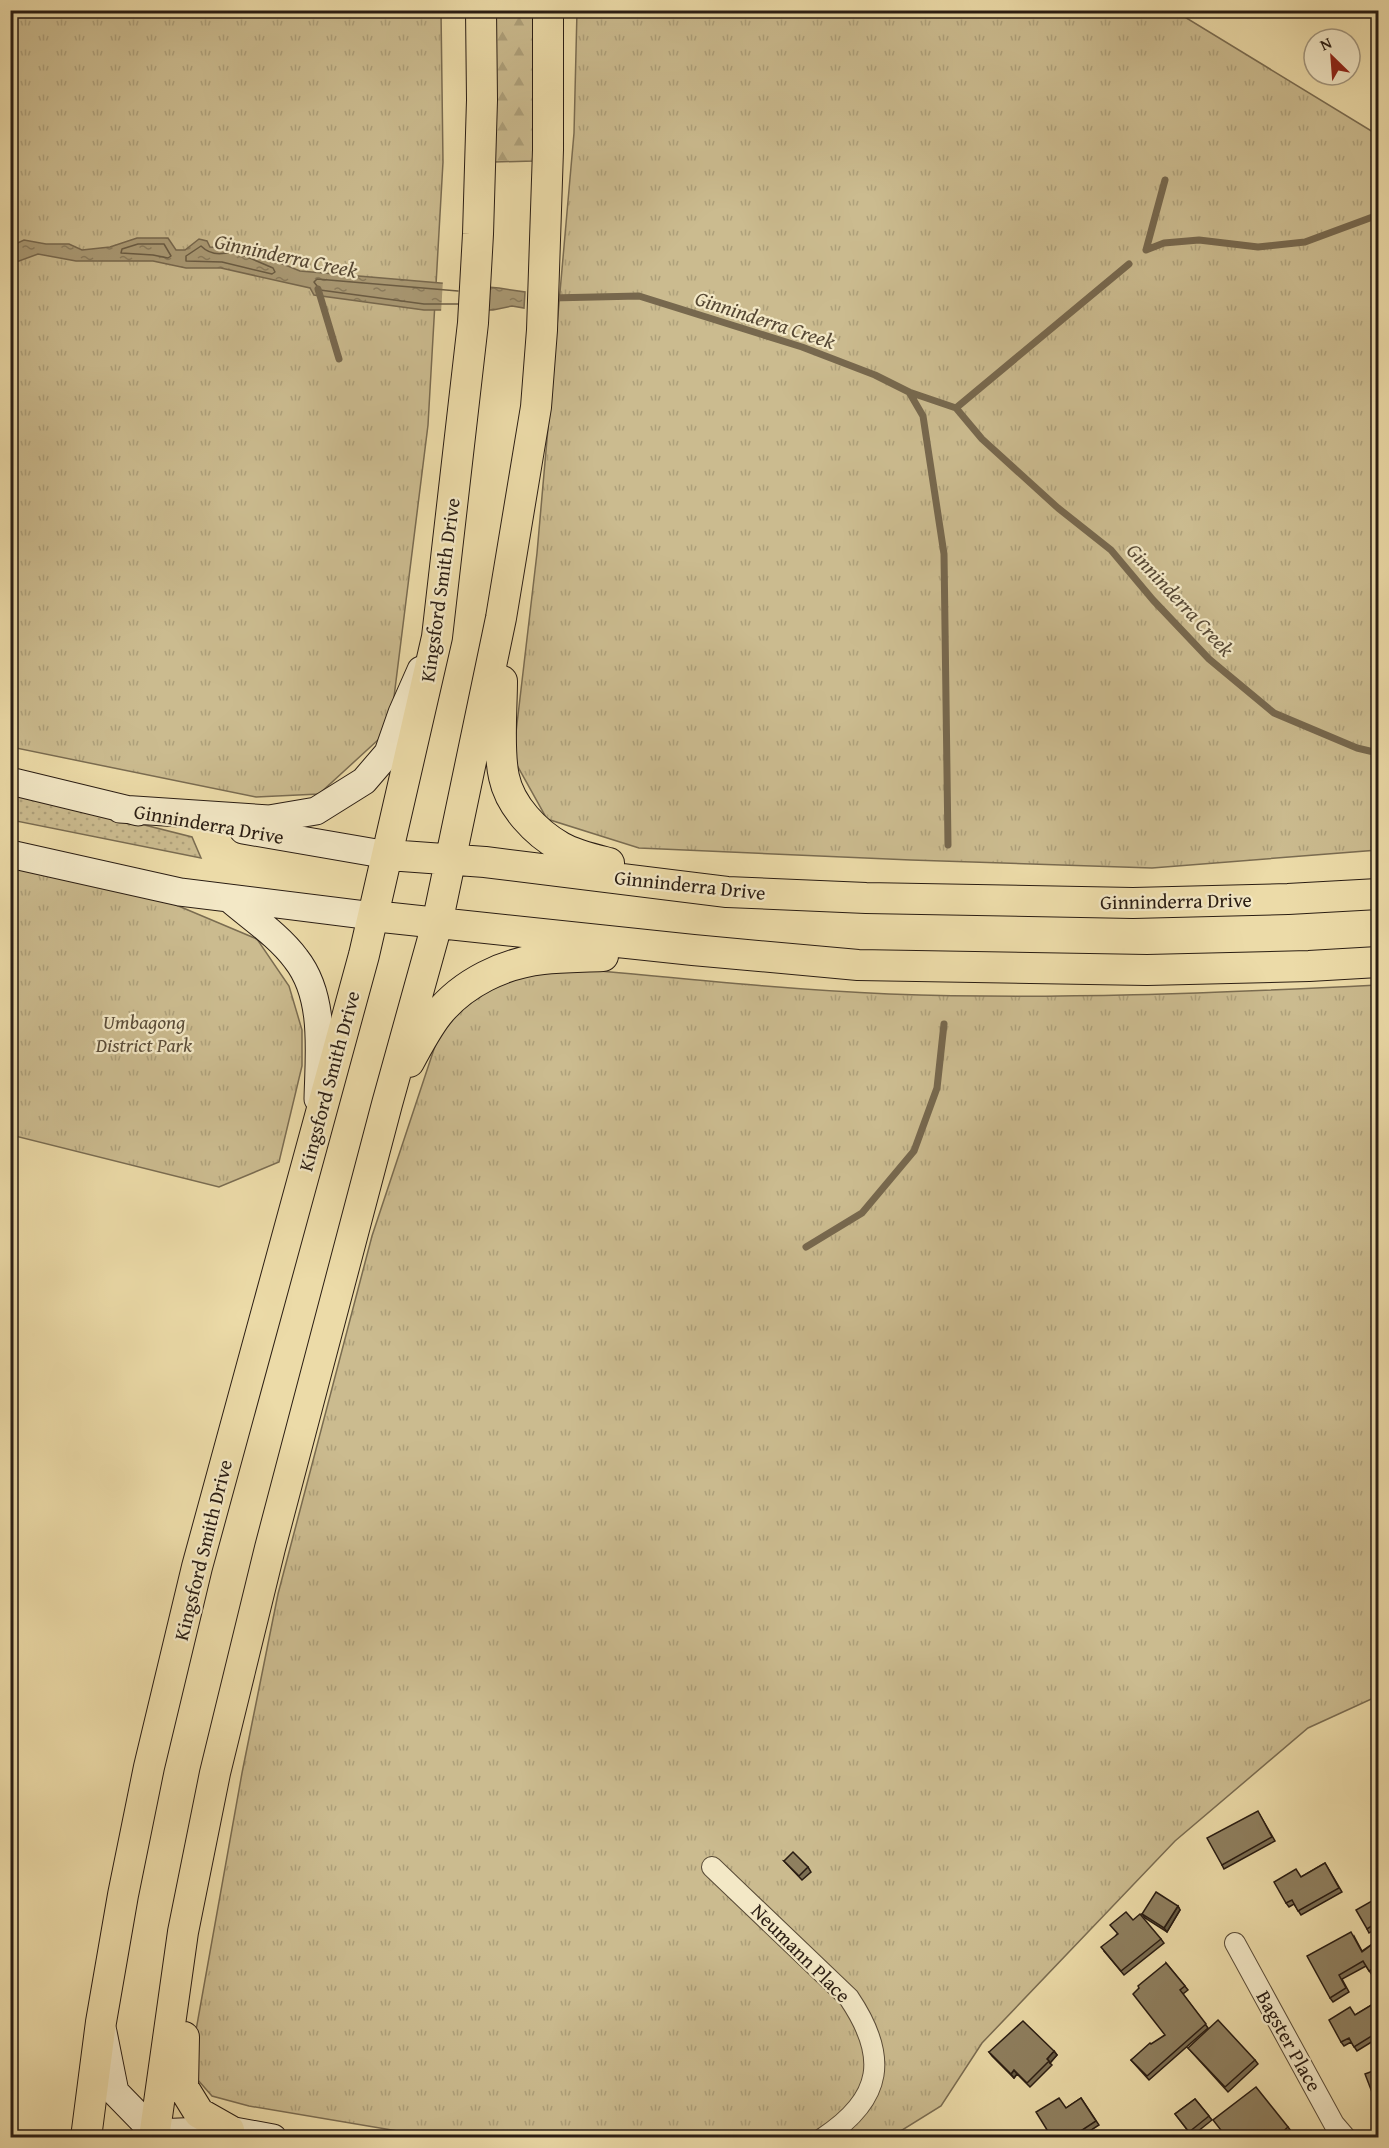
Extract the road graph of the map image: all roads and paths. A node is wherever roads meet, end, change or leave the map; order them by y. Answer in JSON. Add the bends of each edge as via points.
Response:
{"nodes":[{"id":1,"x":481,"y":10,"type":"edge"},
{"id":2,"x":548,"y":10,"type":"edge"},
{"id":3,"x":501,"y":618,"type":"junction"},
{"id":4,"x":437,"y":637,"type":"junction"},
{"id":5,"x":10,"y":781,"type":"edge"},
{"id":6,"x":120,"y":809,"type":"junction"},
{"id":7,"x":10,"y":854,"type":"edge"},
{"id":8,"x":388,"y":855,"type":"junction"},
{"id":9,"x":450,"y":860,"type":"junction"},
{"id":10,"x":728,"y":892,"type":"junction"},
{"id":11,"x":1378,"y":894,"type":"edge"},
{"id":12,"x":231,"y":900,"type":"junction"},
{"id":13,"x":373,"y":916,"type":"junction"},
{"id":14,"x":437,"y":924,"type":"junction"},
{"id":15,"x":693,"y":950,"type":"junction"},
{"id":16,"x":1378,"y":962,"type":"edge"},
{"id":17,"x":387,"y":1104,"type":"junction"},
{"id":18,"x":318,"y":1121,"type":"junction"},
{"id":19,"x":712,"y":1867,"type":"dead end"},
{"id":20,"x":183,"y":1932,"type":"junction"},
{"id":21,"x":1235,"y":1943,"type":"dead end"},
{"id":22,"x":101,"y":2022,"type":"junction"},
{"id":23,"x":229,"y":2130,"type":"junction"},
{"id":24,"x":156,"y":2136,"type":"edge"},
{"id":25,"x":86,"y":2138,"type":"edge"},
{"id":26,"x":273,"y":2138,"type":"edge"},
{"id":27,"x":823,"y":2138,"type":"edge"},
{"id":28,"x":1346,"y":2138,"type":"edge"}],
"edges":[{"from":1,"to":4,"type":"main road","name":"Kingsford Smith Drive","via":[[482,100],[473,323]]},
{"from":2,"to":3,"type":"main road","via":[[546,244],[536,407]]},
{"from":3,"to":9,"type":"main road"},
{"from":3,"to":10,"type":"main road","via":[[502,766],[507,788],[528,821],[561,847],[583,856]]},
{"from":4,"to":6,"type":"main road","via":[[388,753],[364,781],[316,811],[269,819]]},
{"from":4,"to":8,"type":"main road","name":"Kingsford Smith Drive"},
{"from":5,"to":6,"type":"main road","name":"Ginninderra Drive"},
{"from":6,"to":8,"type":"main road","name":"Ginninderra Drive"},
{"from":7,"to":12,"type":"main road"},
{"from":8,"to":9,"type":"main road","name":"Ginninderra Drive"},
{"from":8,"to":13,"type":"main road","name":"Kingsford Smith Drive"},
{"from":9,"to":10,"type":"main road","name":"Ginninderra Drive"},
{"from":9,"to":14,"type":"main road"},
{"from":10,"to":11,"type":"main road","name":"Ginninderra Drive","via":[[1133,903]]},
{"from":12,"to":13,"type":"main road"},
{"from":12,"to":18,"type":"main road","via":[[297,959],[311,986],[319,1027]]},
{"from":13,"to":14,"type":"main road"},
{"from":13,"to":18,"type":"main road","name":"Kingsford Smith Drive"},
{"from":14,"to":15,"type":"main road"},
{"from":14,"to":17,"type":"main road"},
{"from":15,"to":16,"type":"main road","via":[[858,964],[1135,970]]},
{"from":15,"to":17,"type":"main road","via":[[542,959],[486,976],[439,1013]]},
{"from":17,"to":20,"type":"main road","via":[[220,1750]]},
{"from":18,"to":22,"type":"main road","name":"Kingsford Smith Drive","via":[[200,1556],[157,1734]]},
{"from":19,"to":27,"type":"street","name":"Neumann Place","via":[[849,1998],[864,2021],[875,2061],[872,2086],[850,2117]]},
{"from":20,"to":23,"type":"main road","via":[[183,2087],[199,2113]]},
{"from":20,"to":24,"type":"main road"},
{"from":21,"to":28,"type":"street","name":"Bagster Place","via":[[1334,2124]]},
{"from":22,"to":24,"type":"main road","via":[[115,2092]]},
{"from":22,"to":25,"type":"main road","name":"Kingsford Smith Drive"},
{"from":23,"to":24,"type":"main road"},
{"from":23,"to":26,"type":"main road"}]}
